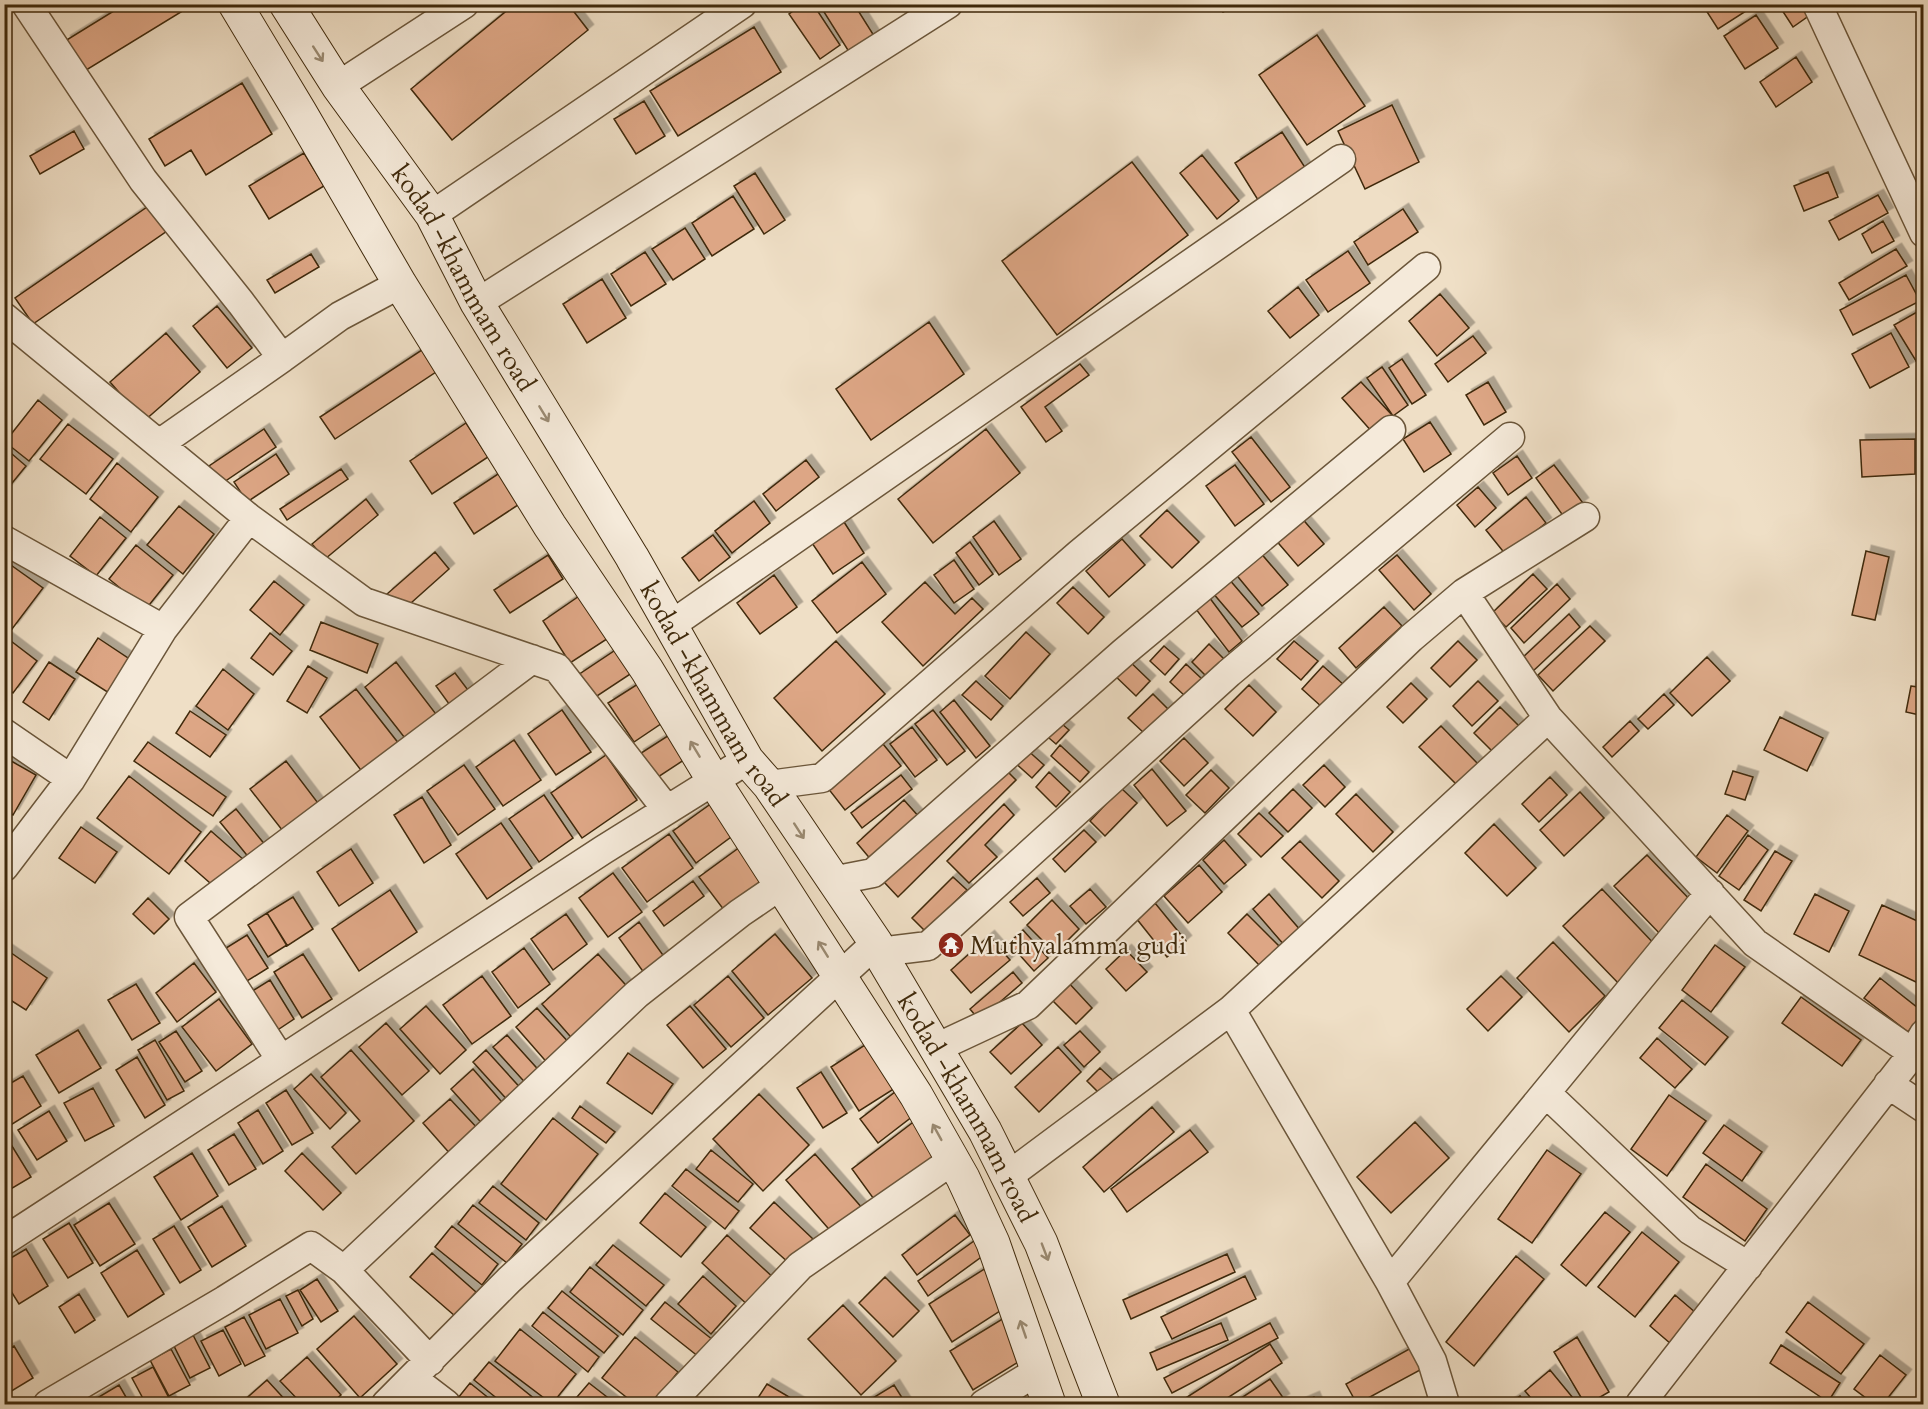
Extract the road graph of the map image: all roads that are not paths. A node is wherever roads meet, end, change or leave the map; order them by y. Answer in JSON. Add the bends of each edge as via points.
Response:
{"nodes":[{"id":1,"x":26,"y":4,"type":"edge"},
{"id":2,"x":235,"y":4,"type":"edge"},
{"id":3,"x":286,"y":4,"type":"edge"},
{"id":4,"x":464,"y":4,"type":"edge"},
{"id":5,"x":742,"y":4,"type":"edge"},
{"id":6,"x":948,"y":4,"type":"edge"},
{"id":7,"x":1817,"y":4,"type":"edge"},
{"id":8,"x":338,"y":86,"type":"junction"},
{"id":9,"x":1341,"y":159,"type":"dead end"},
{"id":10,"x":432,"y":215,"type":"junction"},
{"id":11,"x":1923,"y":233,"type":"edge"},
{"id":12,"x":1426,"y":267,"type":"dead end"},
{"id":13,"x":400,"y":284,"type":"junction"},
{"id":14,"x":477,"y":303,"type":"junction"},
{"id":15,"x":4,"y":317,"type":"edge"},
{"id":16,"x":282,"y":358,"type":"junction"},
{"id":17,"x":1391,"y":430,"type":"dead end"},
{"id":18,"x":1510,"y":437,"type":"dead end"},
{"id":19,"x":159,"y":444,"type":"junction"},
{"id":20,"x":1585,"y":517,"type":"dead end"},
{"id":21,"x":249,"y":518,"type":"junction"},
{"id":22,"x":4,"y":540,"type":"edge"},
{"id":23,"x":1464,"y":593,"type":"junction"},
{"id":24,"x":671,"y":625,"type":"junction"},
{"id":25,"x":163,"y":628,"type":"junction"},
{"id":26,"x":532,"y":659,"type":"junction"},
{"id":27,"x":1548,"y":718,"type":"junction"},
{"id":28,"x":4,"y":732,"type":"edge"},
{"id":29,"x":747,"y":760,"type":"junction"},
{"id":30,"x":71,"y":779,"type":"junction"},
{"id":31,"x":714,"y":781,"type":"junction"},
{"id":32,"x":769,"y":785,"type":"junction"},
{"id":33,"x":667,"y":810,"type":"junction"},
{"id":34,"x":4,"y":867,"type":"edge"},
{"id":35,"x":832,"y":881,"type":"junction"},
{"id":36,"x":781,"y":885,"type":"junction"},
{"id":37,"x":1710,"y":893,"type":"junction"},
{"id":38,"x":877,"y":947,"type":"junction"},
{"id":39,"x":839,"y":976,"type":"junction"},
{"id":40,"x":1231,"y":1010,"type":"junction"},
{"id":41,"x":1918,"y":1043,"type":"edge"},
{"id":42,"x":936,"y":1048,"type":"junction"},
{"id":43,"x":281,"y":1060,"type":"junction"},
{"id":44,"x":1888,"y":1084,"type":"junction"},
{"id":45,"x":1546,"y":1093,"type":"junction"},
{"id":46,"x":1923,"y":1108,"type":"edge"},
{"id":47,"x":952,"y":1160,"type":"junction"},
{"id":48,"x":1008,"y":1176,"type":"junction"},
{"id":49,"x":4,"y":1241,"type":"edge"},
{"id":50,"x":1748,"y":1266,"type":"junction"},
{"id":51,"x":344,"y":1270,"type":"junction"},
{"id":52,"x":1390,"y":1282,"type":"junction"},
{"id":53,"x":421,"y":1370,"type":"junction"},
{"id":54,"x":1038,"y":1371,"type":"junction"},
{"id":55,"x":48,"y":1404,"type":"edge"},
{"id":56,"x":386,"y":1404,"type":"edge"},
{"id":57,"x":446,"y":1404,"type":"edge"},
{"id":58,"x":669,"y":1404,"type":"edge"},
{"id":59,"x":984,"y":1404,"type":"edge"},
{"id":60,"x":1049,"y":1404,"type":"edge"},
{"id":61,"x":1103,"y":1404,"type":"edge"},
{"id":62,"x":1445,"y":1404,"type":"edge"},
{"id":63,"x":1640,"y":1404,"type":"edge"}],
"edges":[{"from":1,"to":16,"type":"street","via":[[143,180]]},
{"from":2,"to":13,"type":"main road","name":"kodad -khammam road"},
{"from":3,"to":8,"type":"main road","name":"kodad -khammam road","one_way":true},
{"from":4,"to":8,"type":"street"},
{"from":5,"to":10,"type":"street"},
{"from":6,"to":14,"type":"street"},
{"from":7,"to":11,"type":"street"},
{"from":8,"to":10,"type":"main road","name":"kodad -khammam road"},
{"from":9,"to":24,"type":"street"},
{"from":10,"to":14,"type":"main road","name":"kodad -khammam road"},
{"from":12,"to":32,"type":"street","via":[[1079,554],[822,778]]},
{"from":13,"to":16,"type":"street","via":[[340,316]]},
{"from":31,"to":13,"type":"main road","name":"kodad -khammam road","one_way":true},
{"from":14,"to":24,"type":"main road","name":"kodad -khammam road","one_way":true},
{"from":15,"to":19,"type":"street"},
{"from":16,"to":19,"type":"street"},
{"from":17,"to":35,"type":"street","via":[[1125,652],[873,873]]},
{"from":18,"to":38,"type":"street","via":[[1230,673],[928,946]]},
{"from":19,"to":21,"type":"street"},
{"from":20,"to":23,"type":"street"},
{"from":21,"to":25,"type":"street"},
{"from":21,"to":26,"type":"street","via":[[364,602]]},
{"from":22,"to":25,"type":"street"},
{"from":23,"to":27,"type":"street"},
{"from":23,"to":42,"type":"street","via":[[1411,638],[1028,1005]]},
{"from":24,"to":29,"type":"main road","name":"kodad -khammam road"},
{"from":25,"to":30,"type":"street"},
{"from":26,"to":33,"type":"street","via":[[558,668]]},
{"from":26,"to":43,"type":"street","via":[[189,917]]},
{"from":27,"to":37,"type":"street"},
{"from":27,"to":40,"type":"street"},
{"from":28,"to":30,"type":"street"},
{"from":29,"to":31,"type":"street"},
{"from":29,"to":32,"type":"main road","name":"kodad -khammam road"},
{"from":30,"to":34,"type":"street"},
{"from":31,"to":33,"type":"street"},
{"from":31,"to":36,"type":"main road","name":"kodad -khammam road"},
{"from":32,"to":35,"type":"main road","name":"kodad -khammam road","one_way":true},
{"from":33,"to":43,"type":"street"},
{"from":35,"to":38,"type":"main road","name":"kodad -khammam road"},
{"from":39,"to":36,"type":"main road","name":"kodad -khammam road","one_way":true},
{"from":36,"to":51,"type":"street","via":[[637,994]]},
{"from":37,"to":41,"type":"street","via":[[1755,943]]},
{"from":37,"to":45,"type":"street"},
{"from":38,"to":39,"type":"street"},
{"from":38,"to":42,"type":"main road","name":"kodad -khammam road"},
{"from":47,"to":39,"type":"main road","name":"kodad -khammam road","one_way":true,"via":[[916,1095]]},
{"from":39,"to":53,"type":"street","via":[[509,1281]]},
{"from":40,"to":48,"type":"street"},
{"from":40,"to":52,"type":"street"},
{"from":41,"to":44,"type":"street"},
{"from":42,"to":48,"type":"main road","name":"kodad -khammam road"},
{"from":43,"to":49,"type":"street"},
{"from":44,"to":46,"type":"street"},
{"from":44,"to":50,"type":"street"},
{"from":45,"to":50,"type":"street","via":[[1690,1230]]},
{"from":45,"to":52,"type":"street"},
{"from":54,"to":47,"type":"main road","name":"kodad -khammam road","one_way":true,"via":[[993,1243]]},
{"from":47,"to":58,"type":"street","via":[[800,1266]]},
{"from":48,"to":61,"type":"main road","name":"kodad -khammam road","one_way":true,"via":[[1041,1243]]},
{"from":50,"to":63,"type":"street"},
{"from":51,"to":53,"type":"street"},
{"from":51,"to":55,"type":"street","via":[[310,1246]]},
{"from":52,"to":62,"type":"street","via":[[1432,1361]]},
{"from":53,"to":56,"type":"street"},
{"from":53,"to":57,"type":"street"},
{"from":54,"to":59,"type":"street"},
{"from":54,"to":60,"type":"main road","name":"kodad -khammam road"}]}
